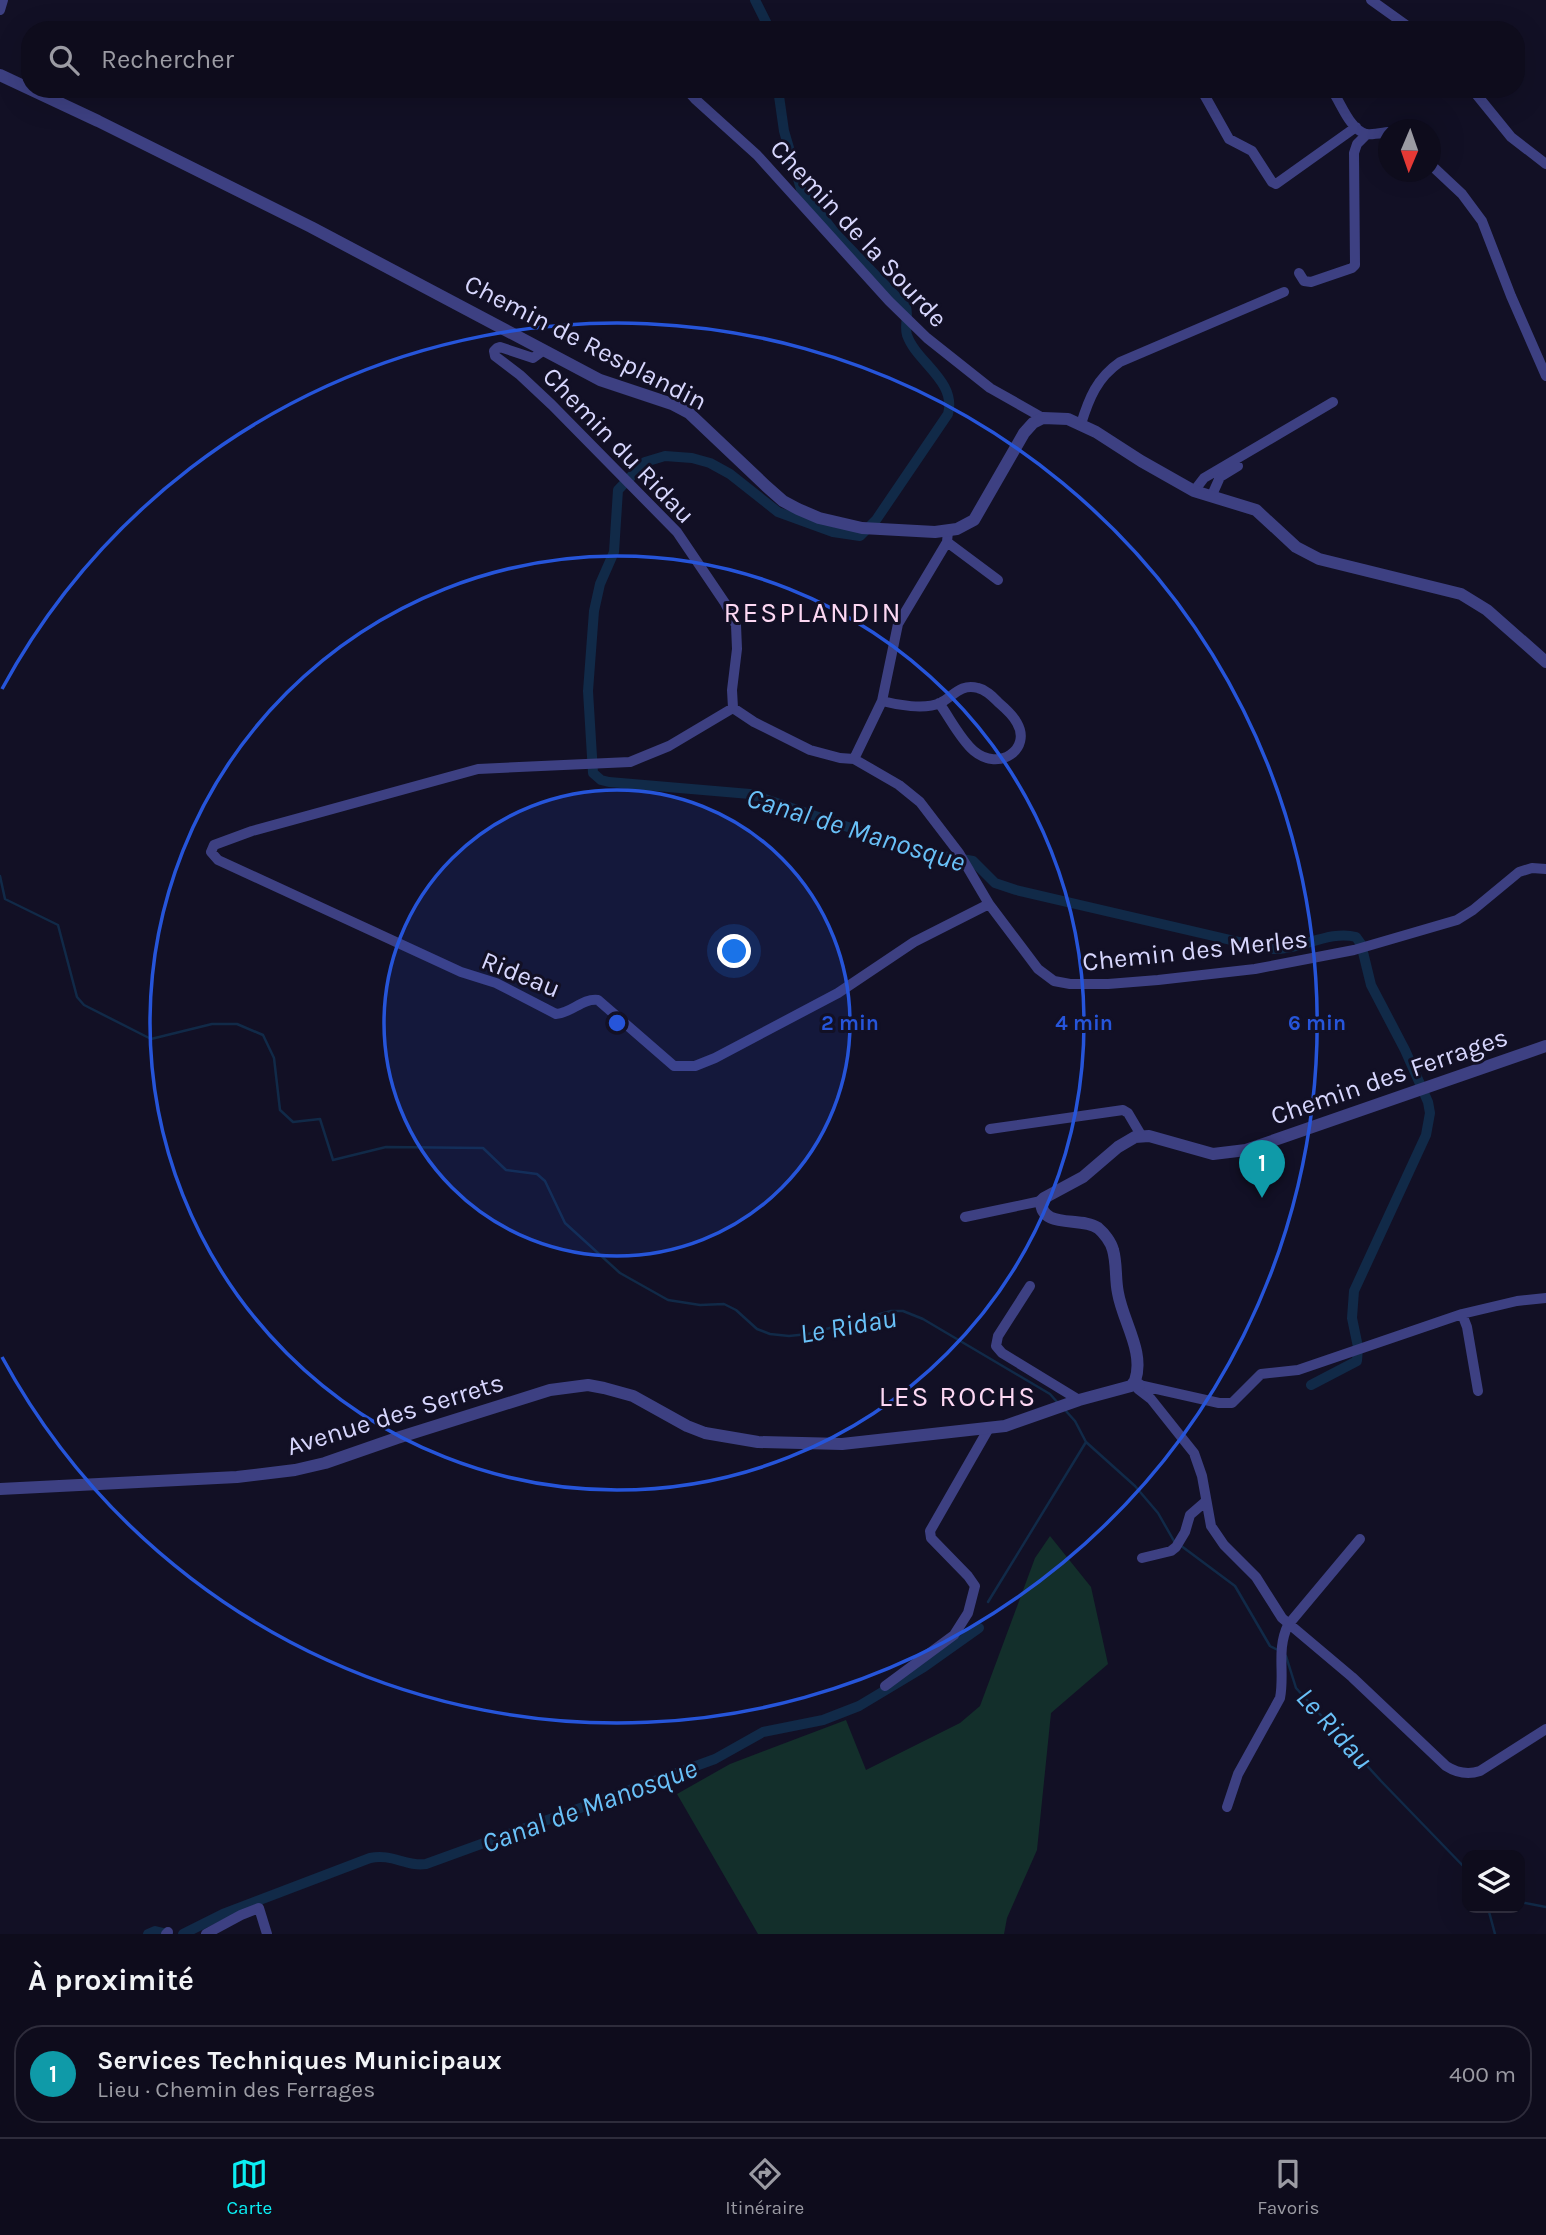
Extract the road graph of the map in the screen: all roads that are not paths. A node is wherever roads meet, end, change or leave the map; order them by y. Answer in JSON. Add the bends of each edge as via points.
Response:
{"nodes":[{"id":1,"x":3,"y":0,"type":"edge"},
{"id":2,"x":1371,"y":0,"type":"edge"},
{"id":3,"x":0,"y":10,"type":"edge"},
{"id":4,"x":1400,"y":21,"type":"edge"},
{"id":5,"x":0,"y":75,"type":"edge"},
{"id":6,"x":21,"y":85,"type":"edge"},
{"id":7,"x":49,"y":98,"type":"edge"},
{"id":8,"x":694,"y":98,"type":"edge"},
{"id":9,"x":1206,"y":98,"type":"edge"},
{"id":10,"x":1337,"y":98,"type":"edge"},
{"id":11,"x":1479,"y":98,"type":"edge"},
{"id":12,"x":1356,"y":127,"type":"junction"},
{"id":13,"x":1378,"y":133,"type":"edge"},
{"id":14,"x":1367,"y":134,"type":"junction"},
{"id":15,"x":1546,"y":164,"type":"edge"},
{"id":16,"x":1441,"y":174,"type":"edge"},
{"id":17,"x":1299,"y":273,"type":"dead end"},
{"id":18,"x":1284,"y":292,"type":"dead end"},
{"id":19,"x":544,"y":350,"type":"junction"},
{"id":20,"x":1546,"y":376,"type":"edge"},
{"id":21,"x":1334,"y":402,"type":"dead end"},
{"id":22,"x":1043,"y":418,"type":"junction"},
{"id":23,"x":1081,"y":424,"type":"junction"},
{"id":24,"x":1287,"y":438,"type":"dead end"},
{"id":25,"x":1194,"y":491,"type":"junction"},
{"id":26,"x":1212,"y":495,"type":"junction"},
{"id":27,"x":948,"y":536,"type":"junction"},
{"id":28,"x":998,"y":580,"type":"dead end"},
{"id":29,"x":1546,"y":662,"type":"edge"},
{"id":30,"x":882,"y":701,"type":"junction"},
{"id":31,"x":939,"y":703,"type":"junction"},
{"id":32,"x":733,"y":708,"type":"junction"},
{"id":33,"x":854,"y":759,"type":"junction"},
{"id":34,"x":1546,"y":869,"type":"edge"},
{"id":35,"x":989,"y":904,"type":"junction"},
{"id":36,"x":1546,"y":1046,"type":"edge"},
{"id":37,"x":990,"y":1129,"type":"dead end"},
{"id":38,"x":1141,"y":1135,"type":"junction"},
{"id":39,"x":1041,"y":1201,"type":"junction"},
{"id":40,"x":965,"y":1217,"type":"dead end"},
{"id":41,"x":1030,"y":1286,"type":"dead end"},
{"id":42,"x":1546,"y":1298,"type":"edge"},
{"id":43,"x":1462,"y":1314,"type":"junction"},
{"id":44,"x":1136,"y":1385,"type":"junction"},
{"id":45,"x":1478,"y":1391,"type":"dead end"},
{"id":46,"x":1069,"y":1404,"type":"junction"},
{"id":47,"x":989,"y":1428,"type":"junction"},
{"id":48,"x":0,"y":1489,"type":"edge"},
{"id":49,"x":1205,"y":1502,"type":"junction"},
{"id":50,"x":1360,"y":1539,"type":"dead end"},
{"id":51,"x":1142,"y":1558,"type":"dead end"},
{"id":52,"x":1289,"y":1625,"type":"junction"},
{"id":53,"x":885,"y":1686,"type":"dead end"},
{"id":54,"x":1546,"y":1729,"type":"edge"},
{"id":55,"x":1227,"y":1807,"type":"dead end"},
{"id":56,"x":206,"y":1934,"type":"edge"},
{"id":57,"x":267,"y":1934,"type":"edge"}],
"edges":[{"from":1,"to":3,"type":"street"},
{"from":2,"to":4,"type":"street"},
{"from":5,"to":6,"type":"street","name":"Chemin de Resplandin"},
{"from":7,"to":19,"type":"street","name":"Chemin de Resplandin","via":[[311,227]]},
{"from":8,"to":22,"type":"street","name":"Chemin de la Sourde","via":[[757,155],[911,322],[975,377]]},
{"from":9,"to":12,"type":"street","via":[[1229,139],[1249,148],[1276,184]]},
{"from":10,"to":12,"type":"street"},
{"from":11,"to":15,"type":"street","via":[[1511,137]]},
{"from":12,"to":14,"type":"street"},
{"from":13,"to":14,"type":"street"},
{"from":14,"to":17,"type":"street","via":[[1355,149],[1355,265],[1311,282]]},
{"from":16,"to":20,"type":"street","via":[[1482,221]]},
{"from":18,"to":23,"type":"street","via":[[1120,362],[1093,390]]},
{"from":19,"to":27,"type":"street","name":"Chemin de Resplandin","via":[[600,380],[689,413],[783,501],[819,518]]},
{"from":19,"to":32,"type":"street","name":"Chemin du Ridau","via":[[533,358],[500,347],[494,354],[558,410],[677,532],[733,618],[737,637]]},
{"from":21,"to":25,"type":"street","via":[[1204,478]]},
{"from":22,"to":23,"type":"street"},
{"from":22,"to":27,"type":"street","via":[[1024,433],[977,516]]},
{"from":23,"to":25,"type":"street"},
{"from":24,"to":26,"type":"street","via":[[1220,477]]},
{"from":25,"to":26,"type":"street"},
{"from":26,"to":29,"type":"street","via":[[1255,510],[1296,547],[1319,559],[1461,594],[1487,610]]},
{"from":27,"to":28,"type":"street"},
{"from":27,"to":30,"type":"street","via":[[898,624]]},
{"from":30,"to":31,"type":"street","via":[[904,706]]},
{"from":30,"to":33,"type":"street"},
{"from":31,"to":31,"type":"street","via":[[966,688],[987,692],[1017,722],[1020,738],[1013,753],[998,760],[979,754]]},
{"from":32,"to":33,"type":"street","name":"Chemin des Merles","via":[[810,750]]},
{"from":32,"to":35,"type":"street","name":"Rideau","via":[[669,746],[625,763],[489,767],[221,841],[211,847],[212,856],[556,1014],[598,1000],[668,1062],[681,1068],[707,1062],[838,993],[914,942]]},
{"from":33,"to":35,"type":"street","name":"Chemin des Merles","via":[[919,802],[959,853]]},
{"from":34,"to":35,"type":"street","name":"Chemin des Merles","via":[[1519,872],[1457,920],[1370,946],[1296,963],[1108,984],[1070,984],[1043,975]]},
{"from":36,"to":38,"type":"street","name":"Chemin des Ferrages","via":[[1246,1150],[1213,1154]]},
{"from":37,"to":38,"type":"street","via":[[1123,1111]]},
{"from":38,"to":39,"type":"street"},
{"from":39,"to":40,"type":"street"},
{"from":39,"to":44,"type":"street","via":[[1046,1215],[1087,1224],[1108,1239],[1120,1303],[1139,1365]]},
{"from":41,"to":46,"type":"street","via":[[996,1346]]},
{"from":42,"to":43,"type":"street"},
{"from":43,"to":44,"type":"street","via":[[1298,1370],[1261,1374],[1236,1401],[1227,1404]]},
{"from":43,"to":45,"type":"street"},
{"from":44,"to":46,"type":"street","name":"Avenue des Serrets"},
{"from":44,"to":49,"type":"street","via":[[1194,1453]]},
{"from":46,"to":47,"type":"street","name":"Avenue des Serrets"},
{"from":47,"to":48,"type":"street","name":"Avenue des Serrets","via":[[842,1444],[758,1442],[705,1433],[633,1396],[588,1385],[559,1387],[295,1470]]},
{"from":47,"to":53,"type":"street","via":[[930,1531],[931,1538],[975,1586],[968,1613],[954,1635]]},
{"from":49,"to":51,"type":"street","via":[[1191,1515],[1171,1551]]},
{"from":49,"to":52,"type":"street","via":[[1216,1536],[1256,1577]]},
{"from":50,"to":52,"type":"street"},
{"from":52,"to":54,"type":"street","via":[[1452,1770],[1480,1771]]},
{"from":52,"to":55,"type":"street","via":[[1281,1644],[1280,1698],[1238,1774]]},
{"from":56,"to":57,"type":"street","via":[[258,1908]]}]}
